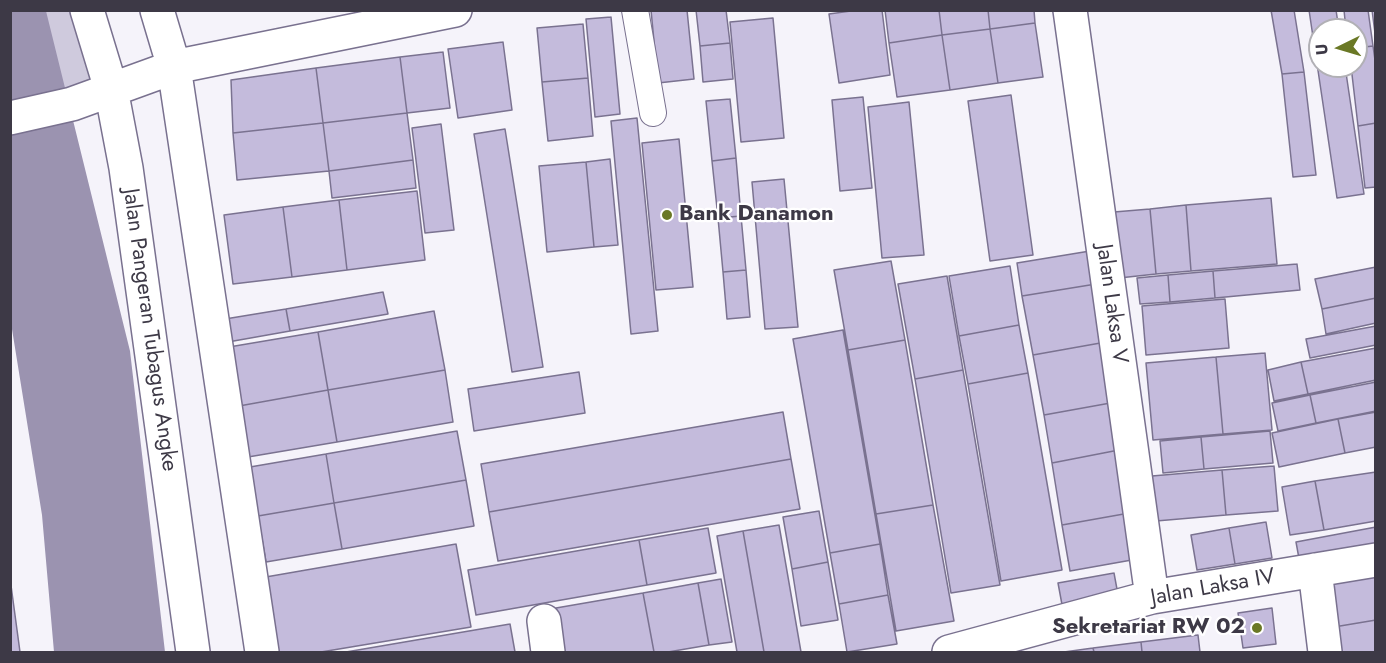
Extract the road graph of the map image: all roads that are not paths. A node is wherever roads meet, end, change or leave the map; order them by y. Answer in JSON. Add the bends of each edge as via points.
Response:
{"nodes":[{"id":1,"x":87,"y":10,"type":"edge"},
{"id":2,"x":157,"y":10,"type":"edge"},
{"id":3,"x":455,"y":10,"type":"edge"},
{"id":4,"x":635,"y":10,"type":"edge"},
{"id":5,"x":1070,"y":10,"type":"edge"},
{"id":6,"x":174,"y":67,"type":"junction"},
{"id":7,"x":111,"y":89,"type":"junction"},
{"id":8,"x":653,"y":113,"type":"dead end"},
{"id":9,"x":10,"y":118,"type":"edge"},
{"id":10,"x":1376,"y":560,"type":"edge"},
{"id":11,"x":1315,"y":570,"type":"junction"},
{"id":12,"x":1152,"y":597,"type":"junction"},
{"id":13,"x":193,"y":652,"type":"edge"},
{"id":14,"x":262,"y":652,"type":"edge"},
{"id":15,"x":949,"y":652,"type":"edge"},
{"id":16,"x":1325,"y":652,"type":"edge"}],
"edges":[{"from":1,"to":7,"type":"main road","name":"Jalan Pangeran Tubagus Angke"},
{"from":2,"to":6,"type":"main road"},
{"from":3,"to":6,"type":"main road"},
{"from":4,"to":8,"type":"lane"},
{"from":5,"to":12,"type":"main road","name":"Jalan Laksa V"},
{"from":6,"to":7,"type":"main road"},
{"from":6,"to":14,"type":"main road"},
{"from":7,"to":9,"type":"main road","via":[[72,104]]},
{"from":7,"to":13,"type":"main road","name":"Jalan Pangeran Tubagus Angke","via":[[126,168]]},
{"from":10,"to":11,"type":"main road","name":"Jalan Laksa IV"},
{"from":11,"to":12,"type":"main road","name":"Jalan Laksa IV"},
{"from":11,"to":16,"type":"main road"},
{"from":12,"to":15,"type":"main road","name":"Jalan Laksa IV"}]}
